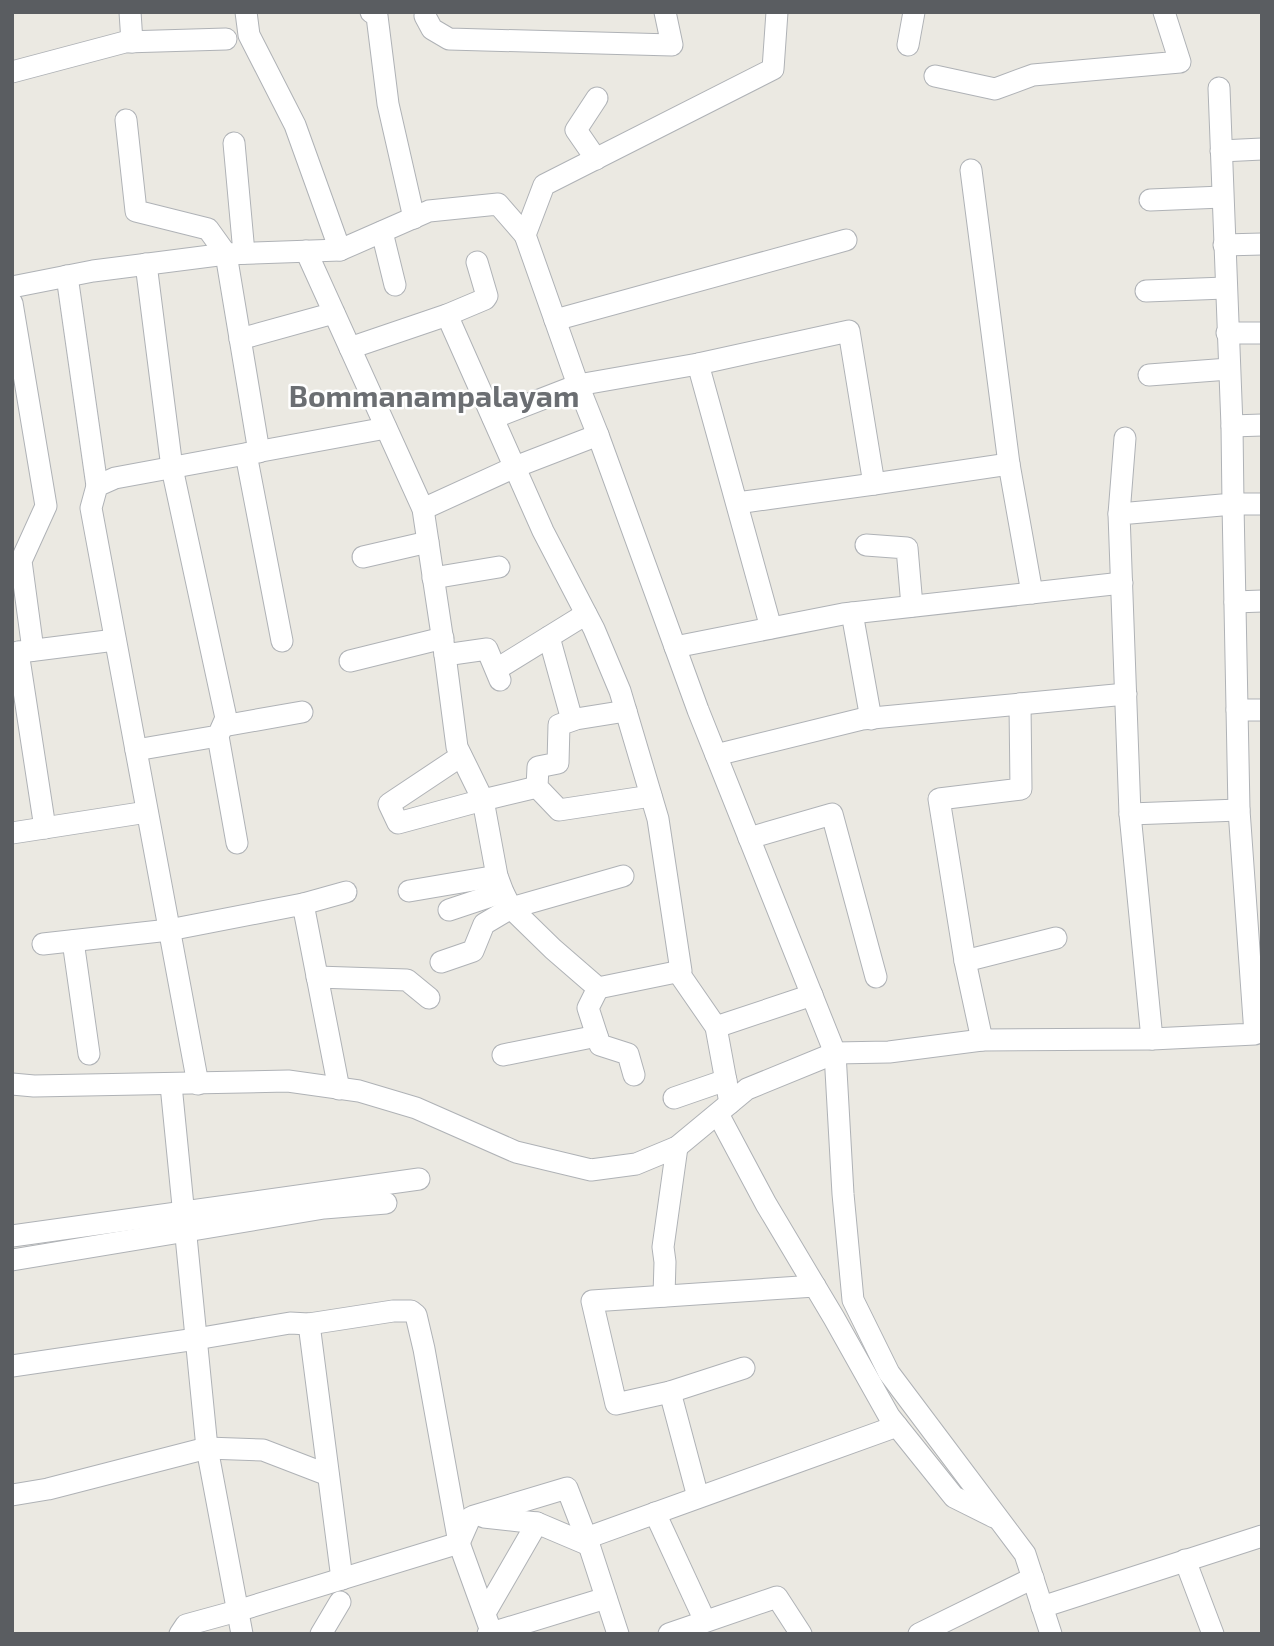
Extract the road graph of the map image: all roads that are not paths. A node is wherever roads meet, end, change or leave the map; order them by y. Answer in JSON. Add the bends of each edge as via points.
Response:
{"nodes":[{"id":1,"x":130,"y":12,"type":"edge"},
{"id":2,"x":246,"y":12,"type":"edge"},
{"id":3,"x":371,"y":12,"type":"edge"},
{"id":4,"x":665,"y":12,"type":"edge"},
{"id":5,"x":778,"y":12,"type":"edge"},
{"id":6,"x":914,"y":12,"type":"edge"},
{"id":7,"x":1164,"y":12,"type":"edge"},
{"id":8,"x":425,"y":16,"type":"dead end"},
{"id":9,"x":226,"y":39,"type":"dead end"},
{"id":10,"x":132,"y":42,"type":"junction"},
{"id":11,"x":908,"y":46,"type":"dead end"},
{"id":12,"x":12,"y":72,"type":"edge"},
{"id":13,"x":935,"y":76,"type":"dead end"},
{"id":14,"x":1219,"y":88,"type":"dead end"},
{"id":15,"x":597,"y":98,"type":"dead end"},
{"id":16,"x":126,"y":120,"type":"dead end"},
{"id":17,"x":234,"y":143,"type":"dead end"},
{"id":18,"x":1262,"y":149,"type":"edge"},
{"id":19,"x":1221,"y":151,"type":"junction"},
{"id":20,"x":596,"y":159,"type":"junction"},
{"id":21,"x":971,"y":170,"type":"dead end"},
{"id":22,"x":1222,"y":197,"type":"junction"},
{"id":23,"x":1150,"y":200,"type":"dead end"},
{"id":24,"x":414,"y":218,"type":"junction"},
{"id":25,"x":382,"y":232,"type":"junction"},
{"id":26,"x":525,"y":235,"type":"junction"},
{"id":27,"x":846,"y":240,"type":"dead end"},
{"id":28,"x":1262,"y":244,"type":"edge"},
{"id":29,"x":1224,"y":245,"type":"junction"},
{"id":30,"x":340,"y":250,"type":"junction"},
{"id":31,"x":306,"y":251,"type":"junction"},
{"id":32,"x":235,"y":253,"type":"junction"},
{"id":33,"x":477,"y":261,"type":"dead end"},
{"id":34,"x":146,"y":264,"type":"junction"},
{"id":35,"x":67,"y":276,"type":"junction"},
{"id":36,"x":395,"y":285,"type":"dead end"},
{"id":37,"x":12,"y":287,"type":"edge"},
{"id":38,"x":1225,"y":288,"type":"junction"},
{"id":39,"x":1146,"y":291,"type":"dead end"},
{"id":40,"x":12,"y":303,"type":"edge"},
{"id":41,"x":334,"y":313,"type":"junction"},
{"id":42,"x":447,"y":315,"type":"junction"},
{"id":43,"x":555,"y":320,"type":"junction"},
{"id":44,"x":1227,"y":332,"type":"junction"},
{"id":45,"x":1262,"y":333,"type":"edge"},
{"id":46,"x":240,"y":339,"type":"junction"},
{"id":47,"x":350,"y":348,"type":"junction"},
{"id":48,"x":698,"y":364,"type":"junction"},
{"id":49,"x":1229,"y":369,"type":"junction"},
{"id":50,"x":1149,"y":375,"type":"dead end"},
{"id":51,"x":578,"y":385,"type":"junction"},
{"id":52,"x":493,"y":418,"type":"junction"},
{"id":53,"x":1262,"y":425,"type":"edge"},
{"id":54,"x":1232,"y":426,"type":"junction"},
{"id":55,"x":386,"y":428,"type":"junction"},
{"id":56,"x":597,"y":435,"type":"junction"},
{"id":57,"x":1125,"y":438,"type":"dead end"},
{"id":58,"x":252,"y":453,"type":"junction"},
{"id":59,"x":1009,"y":464,"type":"junction"},
{"id":60,"x":515,"y":467,"type":"junction"},
{"id":61,"x":172,"y":468,"type":"junction"},
{"id":62,"x":874,"y":484,"type":"junction"},
{"id":63,"x":97,"y":486,"type":"junction"},
{"id":64,"x":737,"y":503,"type":"junction"},
{"id":65,"x":1262,"y":503,"type":"edge"},
{"id":66,"x":1233,"y":504,"type":"junction"},
{"id":67,"x":423,"y":509,"type":"junction"},
{"id":68,"x":1119,"y":514,"type":"junction"},
{"id":69,"x":428,"y":542,"type":"junction"},
{"id":70,"x":866,"y":545,"type":"dead end"},
{"id":71,"x":363,"y":557,"type":"dead end"},
{"id":72,"x":499,"y":567,"type":"dead end"},
{"id":73,"x":433,"y":578,"type":"junction"},
{"id":74,"x":1122,"y":583,"type":"junction"},
{"id":75,"x":1032,"y":593,"type":"junction"},
{"id":76,"x":1262,"y":601,"type":"edge"},
{"id":77,"x":1235,"y":602,"type":"junction"},
{"id":78,"x":912,"y":606,"type":"junction"},
{"id":79,"x":852,"y":613,"type":"junction"},
{"id":80,"x":586,"y":614,"type":"junction"},
{"id":81,"x":771,"y":628,"type":"junction"},
{"id":82,"x":549,"y":637,"type":"junction"},
{"id":83,"x":115,"y":639,"type":"junction"},
{"id":84,"x":282,"y":640,"type":"dead end"},
{"id":85,"x":444,"y":646,"type":"junction"},
{"id":86,"x":675,"y":647,"type":"junction"},
{"id":87,"x":21,"y":652,"type":"edge"},
{"id":88,"x":350,"y":661,"type":"dead end"},
{"id":89,"x":1126,"y":694,"type":"junction"},
{"id":90,"x":1020,"y":704,"type":"junction"},
{"id":91,"x":1237,"y":710,"type":"junction"},
{"id":92,"x":1262,"y":710,"type":"edge"},
{"id":93,"x":626,"y":711,"type":"junction"},
{"id":94,"x":302,"y":712,"type":"dead end"},
{"id":95,"x":871,"y":719,"type":"junction"},
{"id":96,"x":572,"y":720,"type":"junction"},
{"id":97,"x":220,"y":731,"type":"junction"},
{"id":98,"x":136,"y":750,"type":"junction"},
{"id":99,"x":716,"y":755,"type":"junction"},
{"id":100,"x":461,"y":757,"type":"junction"},
{"id":101,"x":537,"y":787,"type":"junction"},
{"id":102,"x":651,"y":796,"type":"junction"},
{"id":103,"x":483,"y":800,"type":"junction"},
{"id":104,"x":1239,"y":810,"type":"junction"},
{"id":105,"x":147,"y":812,"type":"junction"},
{"id":106,"x":1130,"y":814,"type":"junction"},
{"id":107,"x":45,"y":828,"type":"junction"},
{"id":108,"x":12,"y":833,"type":"edge"},
{"id":109,"x":749,"y":838,"type":"junction"},
{"id":110,"x":237,"y":844,"type":"dead end"},
{"id":111,"x":623,"y":876,"type":"dead end"},
{"id":112,"x":409,"y":891,"type":"dead end"},
{"id":113,"x":346,"y":892,"type":"dead end"},
{"id":114,"x":504,"y":892,"type":"junction"},
{"id":115,"x":303,"y":904,"type":"junction"},
{"id":116,"x":449,"y":910,"type":"dead end"},
{"id":117,"x":169,"y":930,"type":"junction"},
{"id":118,"x":1056,"y":938,"type":"dead end"},
{"id":119,"x":74,"y":941,"type":"junction"},
{"id":120,"x":43,"y":944,"type":"dead end"},
{"id":121,"x":965,"y":961,"type":"junction"},
{"id":122,"x":441,"y":962,"type":"dead end"},
{"id":123,"x":678,"y":972,"type":"junction"},
{"id":124,"x":317,"y":976,"type":"junction"},
{"id":125,"x":876,"y":977,"type":"dead end"},
{"id":126,"x":598,"y":988,"type":"junction"},
{"id":127,"x":812,"y":995,"type":"junction"},
{"id":128,"x":429,"y":998,"type":"dead end"},
{"id":129,"x":716,"y":1027,"type":"junction"},
{"id":130,"x":1258,"y":1033,"type":"edge"},
{"id":131,"x":597,"y":1036,"type":"junction"},
{"id":132,"x":1152,"y":1039,"type":"junction"},
{"id":133,"x":982,"y":1040,"type":"junction"},
{"id":134,"x":835,"y":1053,"type":"junction"},
{"id":135,"x":89,"y":1054,"type":"dead end"},
{"id":136,"x":503,"y":1055,"type":"dead end"},
{"id":137,"x":634,"y":1076,"type":"dead end"},
{"id":138,"x":726,"y":1080,"type":"junction"},
{"id":139,"x":12,"y":1084,"type":"edge"},
{"id":140,"x":198,"y":1084,"type":"junction"},
{"id":141,"x":171,"y":1085,"type":"junction"},
{"id":142,"x":339,"y":1089,"type":"junction"},
{"id":143,"x":674,"y":1098,"type":"dead end"},
{"id":144,"x":724,"y":1109,"type":"junction"},
{"id":145,"x":677,"y":1147,"type":"junction"},
{"id":146,"x":419,"y":1179,"type":"dead end"},
{"id":147,"x":386,"y":1203,"type":"dead end"},
{"id":148,"x":184,"y":1221,"type":"junction"},
{"id":149,"x":12,"y":1236,"type":"edge"},
{"id":150,"x":12,"y":1260,"type":"edge"},
{"id":151,"x":815,"y":1286,"type":"junction"},
{"id":152,"x":664,"y":1296,"type":"junction"},
{"id":153,"x":309,"y":1324,"type":"junction"},
{"id":154,"x":196,"y":1339,"type":"junction"},
{"id":155,"x":12,"y":1366,"type":"edge"},
{"id":156,"x":744,"y":1368,"type":"dead end"},
{"id":157,"x":670,"y":1392,"type":"junction"},
{"id":158,"x":897,"y":1426,"type":"junction"},
{"id":159,"x":207,"y":1448,"type":"junction"},
{"id":160,"x":328,"y":1475,"type":"junction"},
{"id":161,"x":12,"y":1495,"type":"edge"},
{"id":162,"x":698,"y":1497,"type":"junction"},
{"id":163,"x":655,"y":1513,"type":"junction"},
{"id":164,"x":474,"y":1516,"type":"junction"},
{"id":165,"x":999,"y":1519,"type":"junction"},
{"id":166,"x":537,"y":1523,"type":"junction"},
{"id":167,"x":1262,"y":1536,"type":"edge"},
{"id":168,"x":459,"y":1543,"type":"junction"},
{"id":169,"x":589,"y":1545,"type":"junction"},
{"id":170,"x":1185,"y":1560,"type":"junction"},
{"id":171,"x":1033,"y":1578,"type":"junction"},
{"id":172,"x":342,"y":1579,"type":"junction"},
{"id":173,"x":606,"y":1598,"type":"junction"},
{"id":174,"x":340,"y":1602,"type":"dead end"},
{"id":175,"x":1042,"y":1607,"type":"junction"},
{"id":176,"x":237,"y":1611,"type":"junction"},
{"id":177,"x":705,"y":1621,"type":"junction"},
{"id":178,"x":489,"y":1628,"type":"edge"},
{"id":179,"x":180,"y":1634,"type":"edge"},
{"id":180,"x":242,"y":1634,"type":"edge"},
{"id":181,"x":321,"y":1634,"type":"edge"},
{"id":182,"x":618,"y":1634,"type":"edge"},
{"id":183,"x":669,"y":1634,"type":"edge"},
{"id":184,"x":801,"y":1634,"type":"edge"},
{"id":185,"x":919,"y":1634,"type":"edge"},
{"id":186,"x":1051,"y":1634,"type":"edge"},
{"id":187,"x":1213,"y":1634,"type":"edge"}],
"edges":[{"from":1,"to":10,"type":"street"},
{"from":2,"to":30,"type":"street","via":[[249,35],[295,125]]},
{"from":3,"to":24,"type":"street","via":[[377,16],[388,104]]},
{"from":4,"to":8,"type":"street","via":[[672,45],[449,39],[432,29]]},
{"from":5,"to":20,"type":"street","via":[[773,69]]},
{"from":6,"to":11,"type":"street"},
{"from":7,"to":13,"type":"street","via":[[1180,62],[1033,75],[995,89]]},
{"from":9,"to":10,"type":"street"},
{"from":10,"to":12,"type":"street"},
{"from":14,"to":19,"type":"street"},
{"from":15,"to":20,"type":"street","via":[[576,130]]},
{"from":16,"to":32,"type":"street","via":[[136,211],[208,229]]},
{"from":17,"to":32,"type":"street"},
{"from":18,"to":19,"type":"street"},
{"from":19,"to":22,"type":"street"},
{"from":20,"to":26,"type":"street","via":[[544,185]]},
{"from":21,"to":59,"type":"street"},
{"from":22,"to":23,"type":"street"},
{"from":22,"to":29,"type":"street"},
{"from":24,"to":25,"type":"street"},
{"from":24,"to":26,"type":"street","via":[[429,211],[498,204]]},
{"from":25,"to":30,"type":"street"},
{"from":25,"to":36,"type":"street"},
{"from":26,"to":43,"type":"street"},
{"from":27,"to":43,"type":"street"},
{"from":28,"to":29,"type":"street"},
{"from":29,"to":38,"type":"street"},
{"from":30,"to":31,"type":"street"},
{"from":31,"to":32,"type":"street"},
{"from":31,"to":41,"type":"street"},
{"from":32,"to":34,"type":"street"},
{"from":32,"to":46,"type":"street"},
{"from":33,"to":42,"type":"street","via":[[487,296]]},
{"from":34,"to":35,"type":"street"},
{"from":34,"to":61,"type":"street"},
{"from":35,"to":37,"type":"street"},
{"from":35,"to":63,"type":"street"},
{"from":38,"to":39,"type":"street"},
{"from":38,"to":44,"type":"street"},
{"from":40,"to":87,"type":"street","via":[[46,506],[21,562]]},
{"from":41,"to":46,"type":"street"},
{"from":41,"to":47,"type":"street"},
{"from":42,"to":47,"type":"street"},
{"from":42,"to":52,"type":"street"},
{"from":43,"to":51,"type":"street"},
{"from":44,"to":45,"type":"street"},
{"from":44,"to":49,"type":"street"},
{"from":46,"to":58,"type":"street"},
{"from":47,"to":55,"type":"street"},
{"from":48,"to":51,"type":"street"},
{"from":48,"to":62,"type":"street","via":[[849,331]]},
{"from":48,"to":64,"type":"street"},
{"from":49,"to":50,"type":"street"},
{"from":49,"to":54,"type":"street"},
{"from":51,"to":52,"type":"street"},
{"from":51,"to":56,"type":"street"},
{"from":52,"to":60,"type":"street"},
{"from":53,"to":54,"type":"street"},
{"from":54,"to":66,"type":"street"},
{"from":55,"to":58,"type":"street"},
{"from":55,"to":67,"type":"street"},
{"from":56,"to":60,"type":"street"},
{"from":56,"to":86,"type":"street"},
{"from":57,"to":68,"type":"street"},
{"from":58,"to":61,"type":"street"},
{"from":58,"to":84,"type":"street"},
{"from":59,"to":62,"type":"street"},
{"from":59,"to":75,"type":"street"},
{"from":60,"to":67,"type":"street"},
{"from":60,"to":80,"type":"street"},
{"from":61,"to":63,"type":"street","via":[[115,478]]},
{"from":61,"to":97,"type":"street","via":[[226,718]]},
{"from":62,"to":64,"type":"street"},
{"from":63,"to":83,"type":"street","via":[[91,508]]},
{"from":64,"to":81,"type":"street"},
{"from":65,"to":66,"type":"street"},
{"from":66,"to":68,"type":"street"},
{"from":66,"to":77,"type":"street"},
{"from":67,"to":69,"type":"street"},
{"from":68,"to":74,"type":"street"},
{"from":69,"to":71,"type":"street"},
{"from":69,"to":73,"type":"street"},
{"from":70,"to":78,"type":"street","via":[[907,548]]},
{"from":72,"to":73,"type":"street"},
{"from":73,"to":85,"type":"street"},
{"from":74,"to":75,"type":"street"},
{"from":74,"to":89,"type":"street"},
{"from":75,"to":78,"type":"street"},
{"from":76,"to":77,"type":"street"},
{"from":77,"to":91,"type":"street"},
{"from":78,"to":79,"type":"street"},
{"from":79,"to":81,"type":"street"},
{"from":79,"to":95,"type":"street"},
{"from":80,"to":82,"type":"street"},
{"from":80,"to":93,"type":"street"},
{"from":81,"to":86,"type":"street"},
{"from":82,"to":85,"type":"street","via":[[499,675],[487,649]]},
{"from":82,"to":96,"type":"street"},
{"from":83,"to":87,"type":"street"},
{"from":83,"to":98,"type":"street"},
{"from":85,"to":88,"type":"street"},
{"from":85,"to":100,"type":"street"},
{"from":86,"to":99,"type":"street"},
{"from":87,"to":107,"type":"street"},
{"from":89,"to":90,"type":"street"},
{"from":89,"to":106,"type":"street"},
{"from":90,"to":95,"type":"street"},
{"from":90,"to":121,"type":"street","via":[[1021,789],[939,799]]},
{"from":91,"to":92,"type":"street"},
{"from":91,"to":104,"type":"street"},
{"from":93,"to":96,"type":"street"},
{"from":93,"to":102,"type":"street"},
{"from":94,"to":97,"type":"street"},
{"from":95,"to":99,"type":"street"},
{"from":96,"to":101,"type":"street","via":[[559,725],[558,763],[538,767]]},
{"from":97,"to":98,"type":"street"},
{"from":97,"to":110,"type":"street"},
{"from":98,"to":105,"type":"street"},
{"from":99,"to":109,"type":"street"},
{"from":100,"to":103,"type":"street"},
{"from":100,"to":103,"type":"street","via":[[388,804],[398,823]]},
{"from":101,"to":102,"type":"street","via":[[559,810]]},
{"from":101,"to":103,"type":"street"},
{"from":102,"to":123,"type":"street","via":[[658,818]]},
{"from":103,"to":114,"type":"street"},
{"from":104,"to":106,"type":"street"},
{"from":104,"to":130,"type":"street"},
{"from":105,"to":107,"type":"street"},
{"from":105,"to":117,"type":"street"},
{"from":106,"to":132,"type":"street"},
{"from":107,"to":108,"type":"street"},
{"from":109,"to":125,"type":"street","via":[[832,814]]},
{"from":109,"to":127,"type":"street"},
{"from":111,"to":114,"type":"street"},
{"from":112,"to":114,"type":"street"},
{"from":113,"to":115,"type":"street"},
{"from":114,"to":116,"type":"street"},
{"from":114,"to":122,"type":"street","via":[[473,951]]},
{"from":114,"to":126,"type":"street","via":[[553,949]]},
{"from":115,"to":117,"type":"street"},
{"from":115,"to":124,"type":"street"},
{"from":117,"to":119,"type":"street"},
{"from":117,"to":140,"type":"street"},
{"from":118,"to":121,"type":"street"},
{"from":119,"to":120,"type":"street"},
{"from":119,"to":135,"type":"street"},
{"from":121,"to":133,"type":"street"},
{"from":123,"to":126,"type":"street"},
{"from":123,"to":129,"type":"street"},
{"from":124,"to":128,"type":"street","via":[[407,980]]},
{"from":124,"to":142,"type":"street"},
{"from":126,"to":131,"type":"street","via":[[588,1008]]},
{"from":127,"to":129,"type":"street"},
{"from":127,"to":134,"type":"street"},
{"from":129,"to":138,"type":"street"},
{"from":130,"to":132,"type":"street"},
{"from":131,"to":136,"type":"street"},
{"from":131,"to":137,"type":"street","via":[[600,1045],[628,1054]]},
{"from":132,"to":133,"type":"street"},
{"from":133,"to":134,"type":"street","via":[[889,1052]]},
{"from":134,"to":144,"type":"street","via":[[747,1089]]},
{"from":134,"to":165,"type":"street","via":[[853,1300],[889,1373]]},
{"from":138,"to":143,"type":"street"},
{"from":138,"to":144,"type":"street"},
{"from":139,"to":141,"type":"street"},
{"from":140,"to":141,"type":"street"},
{"from":140,"to":142,"type":"street","via":[[288,1082]]},
{"from":141,"to":148,"type":"street"},
{"from":142,"to":145,"type":"street","via":[[416,1108],[516,1152],[591,1170],[636,1164]]},
{"from":144,"to":145,"type":"street"},
{"from":144,"to":151,"type":"street","via":[[766,1204]]},
{"from":145,"to":152,"type":"street","via":[[663,1247]]},
{"from":146,"to":148,"type":"street"},
{"from":147,"to":148,"type":"street"},
{"from":148,"to":149,"type":"street"},
{"from":148,"to":150,"type":"street"},
{"from":148,"to":154,"type":"street"},
{"from":151,"to":152,"type":"street"},
{"from":151,"to":158,"type":"street"},
{"from":152,"to":157,"type":"street","via":[[592,1301],[616,1404]]},
{"from":153,"to":154,"type":"street"},
{"from":153,"to":160,"type":"street"},
{"from":153,"to":168,"type":"street","via":[[393,1311],[415,1315]]},
{"from":154,"to":155,"type":"street"},
{"from":154,"to":159,"type":"street"},
{"from":156,"to":157,"type":"street"},
{"from":157,"to":162,"type":"street"},
{"from":158,"to":162,"type":"street"},
{"from":158,"to":165,"type":"street","via":[[954,1497]]},
{"from":159,"to":160,"type":"street","via":[[263,1450]]},
{"from":159,"to":161,"type":"street"},
{"from":159,"to":176,"type":"street"},
{"from":160,"to":172,"type":"street"},
{"from":162,"to":163,"type":"street"},
{"from":163,"to":169,"type":"street","via":[[589,1537]]},
{"from":163,"to":177,"type":"street"},
{"from":164,"to":166,"type":"street"},
{"from":164,"to":168,"type":"street"},
{"from":164,"to":169,"type":"street","via":[[567,1488]]},
{"from":165,"to":171,"type":"street","via":[[1025,1554]]},
{"from":166,"to":169,"type":"street"},
{"from":166,"to":178,"type":"street"},
{"from":167,"to":170,"type":"street"},
{"from":168,"to":172,"type":"street"},
{"from":168,"to":178,"type":"street"},
{"from":169,"to":173,"type":"street"},
{"from":170,"to":175,"type":"street"},
{"from":170,"to":187,"type":"street"},
{"from":171,"to":175,"type":"street"},
{"from":171,"to":185,"type":"street"},
{"from":172,"to":176,"type":"street"},
{"from":173,"to":178,"type":"street"},
{"from":173,"to":182,"type":"street"},
{"from":174,"to":181,"type":"street"},
{"from":175,"to":186,"type":"street"},
{"from":176,"to":179,"type":"street","via":[[186,1625]]},
{"from":176,"to":180,"type":"street"},
{"from":177,"to":183,"type":"street"},
{"from":177,"to":184,"type":"street","via":[[776,1597]]}]}
